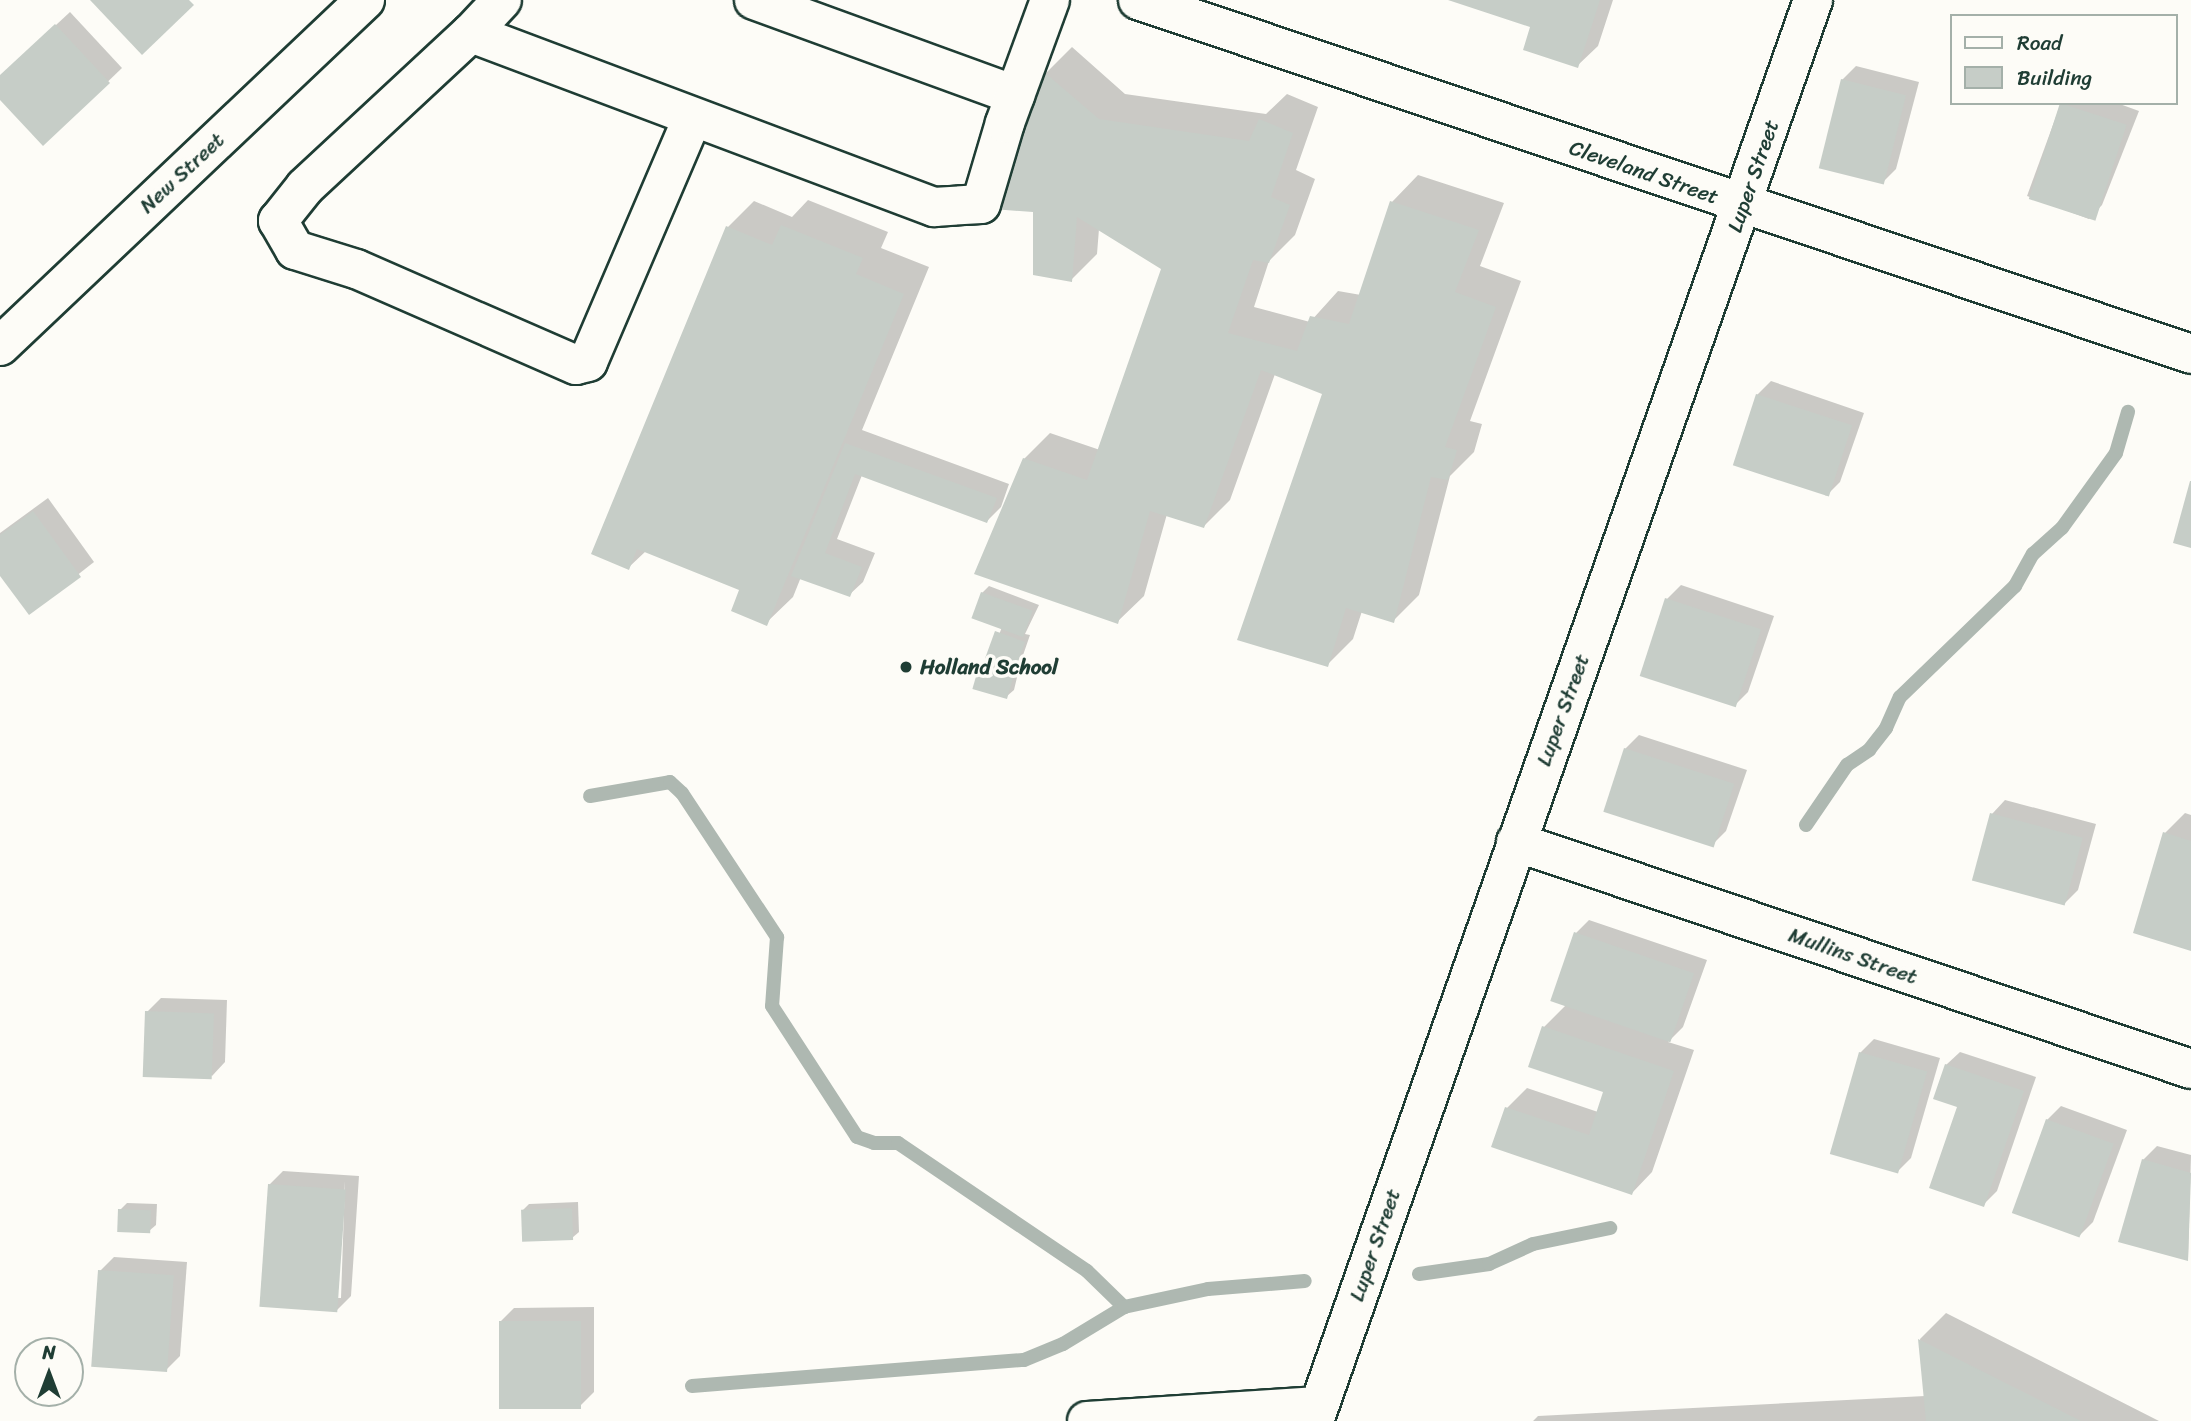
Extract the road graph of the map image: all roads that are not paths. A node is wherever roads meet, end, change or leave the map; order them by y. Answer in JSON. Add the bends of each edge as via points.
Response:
{"nodes":[{"id":1,"x":365,"y":0,"type":"edge"},
{"id":2,"x":502,"y":0,"type":"edge"},
{"id":3,"x":754,"y":0,"type":"edge"},
{"id":4,"x":1051,"y":0,"type":"edge"},
{"id":5,"x":1138,"y":0,"type":"edge"},
{"id":6,"x":1813,"y":0,"type":"edge"},
{"id":7,"x":471,"y":33,"type":"junction"},
{"id":8,"x":1015,"y":95,"type":"junction"},
{"id":9,"x":692,"y":119,"type":"junction"},
{"id":10,"x":1743,"y":206,"type":"junction"},
{"id":11,"x":0,"y":346,"type":"edge"},
{"id":12,"x":2191,"y":354,"type":"edge"},
{"id":13,"x":1516,"y":842,"type":"junction"},
{"id":14,"x":2191,"y":1069,"type":"edge"},
{"id":15,"x":1317,"y":1414,"type":"edge"},
{"id":16,"x":1087,"y":1421,"type":"edge"}],
"edges":[{"from":1,"to":11,"type":"street","name":"New Street"},
{"from":2,"to":7,"type":"street"},
{"from":3,"to":8,"type":"street"},
{"from":4,"to":8,"type":"street"},
{"from":5,"to":10,"type":"street","name":"Cleveland Street"},
{"from":6,"to":10,"type":"street","name":"Luper Street"},
{"from":7,"to":9,"type":"street"},
{"from":7,"to":9,"type":"street","via":[[305,187],[278,221],[295,250],[356,270],[576,365],[588,362]]},
{"from":8,"to":9,"type":"street","via":[[981,204],[956,208],[934,207]]},
{"from":10,"to":12,"type":"street","name":"Cleveland Street"},
{"from":10,"to":13,"type":"street","name":"Luper Street"},
{"from":13,"to":14,"type":"street","name":"Mullins Street"},
{"from":13,"to":15,"type":"street","name":"Luper Street"},
{"from":15,"to":16,"type":"street"}]}
